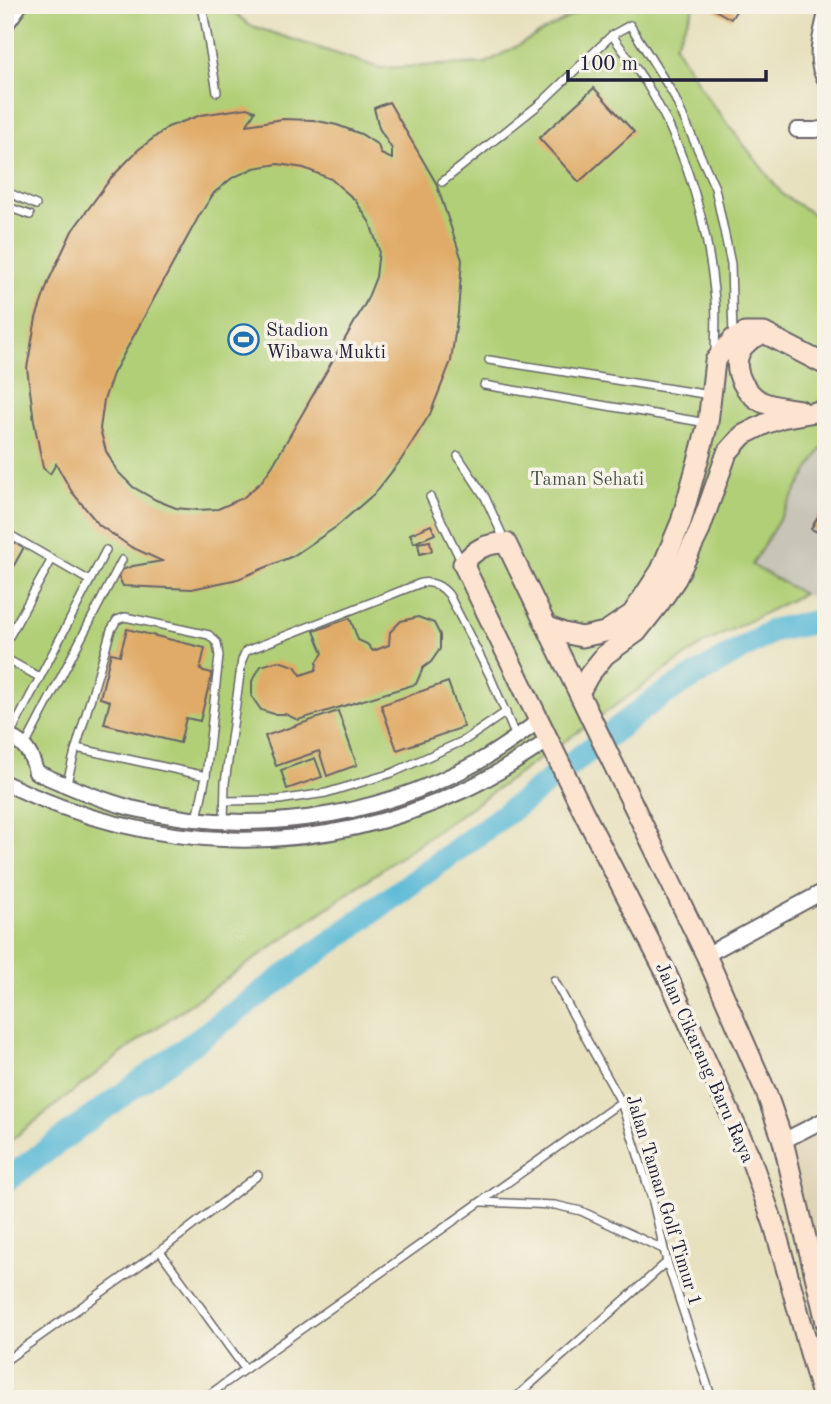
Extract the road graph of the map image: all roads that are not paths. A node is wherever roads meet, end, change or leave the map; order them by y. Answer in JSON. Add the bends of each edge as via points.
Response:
{"nodes":[{"id":1,"x":20,"y":5,"type":"edge"},
{"id":2,"x":202,"y":5,"type":"edge"},
{"id":3,"x":819,"y":5,"type":"edge"},
{"id":4,"x":826,"y":11,"type":"edge"},
{"id":5,"x":5,"y":26,"type":"edge"},
{"id":6,"x":612,"y":35,"type":"junction"},
{"id":7,"x":826,"y":81,"type":"edge"},
{"id":8,"x":218,"y":92,"type":"dead end"},
{"id":9,"x":826,"y":128,"type":"edge"},
{"id":10,"x":797,"y":130,"type":"dead end"},
{"id":11,"x":442,"y":182,"type":"dead end"},
{"id":12,"x":5,"y":191,"type":"edge"},
{"id":13,"x":36,"y":205,"type":"dead end"},
{"id":14,"x":5,"y":206,"type":"edge"},
{"id":15,"x":30,"y":215,"type":"dead end"},
{"id":16,"x":764,"y":332,"type":"junction"},
{"id":17,"x":733,"y":339,"type":"junction"},
{"id":18,"x":489,"y":360,"type":"dead end"},
{"id":19,"x":715,"y":361,"type":"junction"},
{"id":20,"x":826,"y":365,"type":"edge"},
{"id":21,"x":484,"y":386,"type":"dead end"},
{"id":22,"x":711,"y":396,"type":"junction"},
{"id":23,"x":820,"y":414,"type":"edge"},
{"id":24,"x":708,"y":423,"type":"junction"},
{"id":25,"x":458,"y":456,"type":"dead end"},
{"id":26,"x":430,"y":497,"type":"dead end"},
{"id":27,"x":5,"y":532,"type":"edge"},
{"id":28,"x":506,"y":543,"type":"junction"},
{"id":29,"x":106,"y":550,"type":"dead end"},
{"id":30,"x":52,"y":559,"type":"junction"},
{"id":31,"x":122,"y":560,"type":"dead end"},
{"id":32,"x":463,"y":564,"type":"junction"},
{"id":33,"x":90,"y":581,"type":"junction"},
{"id":34,"x":546,"y":626,"type":"junction"},
{"id":35,"x":5,"y":644,"type":"edge"},
{"id":36,"x":5,"y":658,"type":"edge"},
{"id":37,"x":39,"y":677,"type":"junction"},
{"id":38,"x":579,"y":693,"type":"junction"},
{"id":39,"x":506,"y":712,"type":"junction"},
{"id":40,"x":540,"y":720,"type":"junction"},
{"id":41,"x":7,"y":736,"type":"edge"},
{"id":42,"x":516,"y":738,"type":"junction"},
{"id":43,"x":549,"y":740,"type":"junction"},
{"id":44,"x":25,"y":746,"type":"junction"},
{"id":45,"x":76,"y":748,"type":"junction"},
{"id":46,"x":36,"y":772,"type":"junction"},
{"id":47,"x":206,"y":776,"type":"junction"},
{"id":48,"x":5,"y":783,"type":"edge"},
{"id":49,"x":66,"y":786,"type":"junction"},
{"id":50,"x":26,"y":793,"type":"junction"},
{"id":51,"x":225,"y":801,"type":"junction"},
{"id":52,"x":197,"y":820,"type":"junction"},
{"id":53,"x":224,"y":822,"type":"junction"},
{"id":54,"x":826,"y":890,"type":"edge"},
{"id":55,"x":706,"y":955,"type":"junction"},
{"id":56,"x":554,"y":979,"type":"dead end"},
{"id":57,"x":621,"y":1102,"type":"junction"},
{"id":58,"x":826,"y":1119,"type":"edge"},
{"id":59,"x":783,"y":1141,"type":"junction"},
{"id":60,"x":258,"y":1175,"type":"dead end"},
{"id":61,"x":481,"y":1202,"type":"junction"},
{"id":62,"x":663,"y":1249,"type":"junction"},
{"id":63,"x":160,"y":1251,"type":"junction"},
{"id":64,"x":667,"y":1262,"type":"junction"},
{"id":65,"x":826,"y":1322,"type":"edge"},
{"id":66,"x":5,"y":1361,"type":"edge"},
{"id":67,"x":245,"y":1370,"type":"junction"},
{"id":68,"x":203,"y":1399,"type":"edge"},
{"id":69,"x":514,"y":1399,"type":"edge"},
{"id":70,"x":712,"y":1399,"type":"edge"},
{"id":71,"x":823,"y":1399,"type":"edge"}],
"edges":[{"from":1,"to":5,"type":"street"},
{"from":2,"to":8,"type":"lane"},
{"from":3,"to":4,"type":"street"},
{"from":4,"to":7,"type":"street","via":[[818,67]]},
{"from":6,"to":11,"type":"lane","via":[[541,103]]},
{"from":6,"to":17,"type":"lane","via":[[631,26],[673,94],[715,188],[731,264]]},
{"from":6,"to":19,"type":"lane","via":[[673,134],[694,188],[708,245]]},
{"from":9,"to":10,"type":"street"},
{"from":12,"to":13,"type":"lane"},
{"from":14,"to":15,"type":"lane"},
{"from":16,"to":17,"type":"main road"},
{"from":16,"to":20,"type":"main road"},
{"from":16,"to":23,"type":"main road","via":[[739,352],[743,385],[764,403]]},
{"from":17,"to":19,"type":"main road"},
{"from":18,"to":22,"type":"lane"},
{"from":19,"to":22,"type":"main road"},
{"from":21,"to":24,"type":"lane"},
{"from":22,"to":24,"type":"main road"},
{"from":23,"to":38,"type":"main road","via":[[765,424],[743,435],[727,453],[699,533],[676,579],[637,632],[605,655]]},
{"from":24,"to":34,"type":"main road","via":[[681,522],[661,570],[632,614],[605,632],[582,637]]},
{"from":25,"to":28,"type":"lane","name":"Jalan Cikarang Baru Raya","via":[[485,497]]},
{"from":26,"to":32,"type":"lane","name":"Jalan Cikarang Baru Raya"},
{"from":27,"to":30,"type":"lane"},
{"from":28,"to":32,"type":"main road","via":[[481,547]]},
{"from":28,"to":34,"type":"main road","name":"Jalan Cikarang Baru Raya"},
{"from":29,"to":33,"type":"lane"},
{"from":30,"to":33,"type":"lane"},
{"from":30,"to":35,"type":"lane"},
{"from":31,"to":44,"type":"lane"},
{"from":32,"to":40,"type":"main road","name":"Jalan Cikarang Baru Raya"},
{"from":33,"to":37,"type":"lane"},
{"from":34,"to":38,"type":"main road","name":"Jalan Cikarang Baru Raya"},
{"from":36,"to":37,"type":"lane"},
{"from":37,"to":41,"type":"lane"},
{"from":38,"to":55,"type":"main road","name":"Jalan Cikarang Baru Raya"},
{"from":39,"to":42,"type":"lane"},
{"from":39,"to":51,"type":"lane","via":[[465,740],[369,780],[279,800]]},
{"from":39,"to":51,"type":"lane","via":[[449,595],[439,586],[421,583],[246,651]]},
{"from":40,"to":42,"type":"street"},
{"from":40,"to":43,"type":"main road","name":"Jalan Cikarang Baru Raya"},
{"from":41,"to":44,"type":"street"},
{"from":42,"to":53,"type":"street","via":[[440,781],[377,804],[313,818]]},
{"from":43,"to":50,"type":"street","via":[[463,791],[369,825],[320,835],[220,840],[170,835],[108,822]]},
{"from":43,"to":71,"type":"main road","name":"Jalan Cikarang Baru Raya","via":[[666,973],[750,1157]]},
{"from":44,"to":46,"type":"street"},
{"from":45,"to":47,"type":"lane"},
{"from":45,"to":47,"type":"lane","via":[[117,621],[125,617],[209,635],[217,643],[219,656]]},
{"from":45,"to":49,"type":"lane"},
{"from":46,"to":49,"type":"street"},
{"from":46,"to":50,"type":"street"},
{"from":47,"to":52,"type":"lane"},
{"from":48,"to":50,"type":"street"},
{"from":49,"to":52,"type":"street","via":[[130,807]]},
{"from":51,"to":53,"type":"lane"},
{"from":52,"to":53,"type":"street"},
{"from":54,"to":55,"type":"street"},
{"from":55,"to":59,"type":"main road","name":"Jalan Cikarang Baru Raya"},
{"from":56,"to":57,"type":"lane","name":"Jalan Taman Golf Timur 1"},
{"from":57,"to":61,"type":"lane"},
{"from":57,"to":62,"type":"lane","name":"Jalan Taman Golf Timur 1"},
{"from":58,"to":59,"type":"street"},
{"from":59,"to":65,"type":"main road","name":"Jalan Cikarang Baru Raya"},
{"from":60,"to":63,"type":"lane"},
{"from":61,"to":62,"type":"lane","via":[[568,1208]]},
{"from":61,"to":67,"type":"lane"},
{"from":62,"to":64,"type":"lane","name":"Jalan Taman Golf Timur 1"},
{"from":63,"to":66,"type":"lane"},
{"from":63,"to":67,"type":"lane"},
{"from":64,"to":69,"type":"lane"},
{"from":64,"to":70,"type":"lane","name":"Jalan Taman Golf Timur 1"},
{"from":67,"to":68,"type":"lane"}]}
